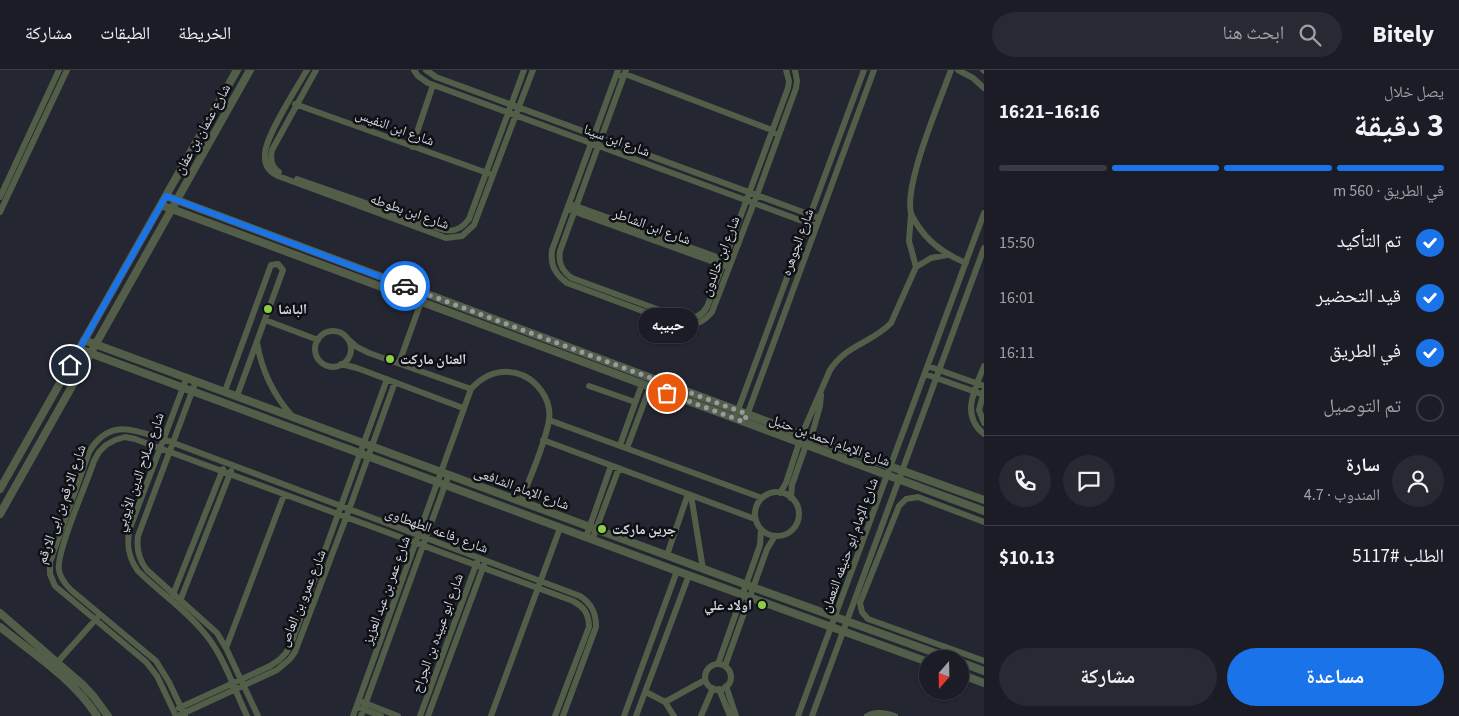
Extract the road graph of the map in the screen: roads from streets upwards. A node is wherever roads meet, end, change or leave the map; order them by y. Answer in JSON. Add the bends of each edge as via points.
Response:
{"nodes":[{"id":1,"x":59,"y":70,"type":"edge"},
{"id":2,"x":67,"y":70,"type":"edge"},
{"id":3,"x":237,"y":70,"type":"edge"},
{"id":4,"x":250,"y":70,"type":"edge"},
{"id":5,"x":307,"y":70,"type":"edge"},
{"id":6,"x":316,"y":70,"type":"edge"},
{"id":7,"x":414,"y":70,"type":"edge"},
{"id":8,"x":426,"y":70,"type":"edge"},
{"id":9,"x":524,"y":70,"type":"edge"},
{"id":10,"x":533,"y":70,"type":"edge"},
{"id":11,"x":786,"y":70,"type":"edge"},
{"id":12,"x":795,"y":70,"type":"edge"},
{"id":13,"x":864,"y":70,"type":"edge"},
{"id":14,"x":874,"y":70,"type":"edge"},
{"id":15,"x":951,"y":70,"type":"edge"},
{"id":16,"x":958,"y":70,"type":"edge"},
{"id":17,"x":625,"y":71,"type":"edge"},
{"id":18,"x":617,"y":72,"type":"edge"},
{"id":19,"x":433,"y":85,"type":"junction"},
{"id":20,"x":984,"y":88,"type":"edge"},
{"id":21,"x":289,"y":102,"type":"junction"},
{"id":22,"x":297,"y":105,"type":"junction"},
{"id":23,"x":512,"y":105,"type":"junction"},
{"id":24,"x":519,"y":108,"type":"junction"},
{"id":25,"x":508,"y":113,"type":"junction"},
{"id":26,"x":516,"y":116,"type":"junction"},
{"id":27,"x":39,"y":122,"type":"junction"},
{"id":28,"x":772,"y":130,"type":"junction"},
{"id":29,"x":780,"y":132,"type":"junction"},
{"id":30,"x":598,"y":136,"type":"junction"},
{"id":31,"x":594,"y":144,"type":"junction"},
{"id":32,"x":412,"y":147,"type":"junction"},
{"id":33,"x":269,"y":165,"type":"junction"},
{"id":34,"x":486,"y":172,"type":"junction"},
{"id":35,"x":494,"y":175,"type":"junction"},
{"id":36,"x":749,"y":192,"type":"junction"},
{"id":37,"x":757,"y":195,"type":"junction"},
{"id":38,"x":166,"y":196,"type":"junction"},
{"id":39,"x":0,"y":197,"type":"edge"},
{"id":40,"x":176,"y":200,"type":"junction"},
{"id":41,"x":746,"y":200,"type":"junction"},
{"id":42,"x":360,"y":204,"type":"junction"},
{"id":43,"x":754,"y":204,"type":"junction"},
{"id":44,"x":161,"y":205,"type":"junction"},
{"id":45,"x":571,"y":207,"type":"junction"},
{"id":46,"x":171,"y":209,"type":"junction"},
{"id":47,"x":0,"y":212,"type":"edge"},
{"id":48,"x":984,"y":213,"type":"edge"},
{"id":49,"x":811,"y":214,"type":"junction"},
{"id":50,"x":911,"y":214,"type":"junction"},
{"id":51,"x":819,"y":218,"type":"junction"},
{"id":52,"x":808,"y":223,"type":"junction"},
{"id":53,"x":816,"y":226,"type":"junction"},
{"id":54,"x":280,"y":240,"type":"junction"},
{"id":55,"x":292,"y":244,"type":"junction"},
{"id":56,"x":278,"y":248,"type":"junction"},
{"id":57,"x":984,"y":248,"type":"edge"},
{"id":58,"x":289,"y":253,"type":"junction"},
{"id":59,"x":947,"y":255,"type":"junction"},
{"id":60,"x":723,"y":262,"type":"junction"},
{"id":61,"x":966,"y":263,"type":"junction"},
{"id":62,"x":731,"y":265,"type":"junction"},
{"id":63,"x":916,"y":266,"type":"junction"},
{"id":64,"x":421,"y":302,"type":"junction"},
{"id":65,"x":648,"y":309,"type":"junction"},
{"id":66,"x":265,"y":320,"type":"junction"},
{"id":67,"x":497,"y":320,"type":"junction"},
{"id":68,"x":493,"y":329,"type":"junction"},
{"id":69,"x":84,"y":340,"type":"junction"},
{"id":70,"x":318,"y":340,"type":"junction"},
{"id":71,"x":349,"y":340,"type":"junction"},
{"id":72,"x":257,"y":342,"type":"junction"},
{"id":73,"x":95,"y":344,"type":"junction"},
{"id":74,"x":79,"y":348,"type":"junction"},
{"id":75,"x":90,"y":352,"type":"junction"},
{"id":76,"x":399,"y":363,"type":"junction"},
{"id":77,"x":341,"y":364,"type":"junction"},
{"id":78,"x":617,"y":365,"type":"junction"},
{"id":79,"x":928,"y":366,"type":"junction"},
{"id":80,"x":984,"y":366,"type":"edge"},
{"id":81,"x":939,"y":370,"type":"junction"},
{"id":82,"x":614,"y":373,"type":"junction"},
{"id":83,"x":925,"y":374,"type":"junction"},
{"id":84,"x":187,"y":377,"type":"junction"},
{"id":85,"x":936,"y":378,"type":"junction"},
{"id":86,"x":387,"y":379,"type":"junction"},
{"id":87,"x":196,"y":381,"type":"junction"},
{"id":88,"x":395,"y":382,"type":"junction"},
{"id":89,"x":981,"y":384,"type":"edge"},
{"id":90,"x":646,"y":385,"type":"junction"},
{"id":91,"x":589,"y":386,"type":"dead end"},
{"id":92,"x":183,"y":387,"type":"junction"},
{"id":93,"x":471,"y":389,"type":"junction"},
{"id":94,"x":192,"y":390,"type":"junction"},
{"id":95,"x":225,"y":391,"type":"junction"},
{"id":96,"x":974,"y":392,"type":"junction"},
{"id":97,"x":821,"y":394,"type":"junction"},
{"id":98,"x":984,"y":394,"type":"edge"},
{"id":99,"x":237,"y":396,"type":"junction"},
{"id":100,"x":635,"y":402,"type":"junction"},
{"id":101,"x":463,"y":408,"type":"junction"},
{"id":102,"x":738,"y":410,"type":"junction"},
{"id":103,"x":747,"y":414,"type":"junction"},
{"id":104,"x":293,"y":417,"type":"junction"},
{"id":105,"x":735,"y":418,"type":"junction"},
{"id":106,"x":549,"y":420,"type":"junction"},
{"id":107,"x":744,"y":422,"type":"junction"},
{"id":108,"x":984,"y":423,"type":"edge"},
{"id":109,"x":802,"y":434,"type":"junction"},
{"id":110,"x":984,"y":434,"type":"edge"},
{"id":111,"x":811,"y":438,"type":"junction"},
{"id":112,"x":163,"y":439,"type":"junction"},
{"id":113,"x":543,"y":440,"type":"junction"},
{"id":114,"x":172,"y":443,"type":"junction"},
{"id":115,"x":368,"y":444,"type":"junction"},
{"id":116,"x":803,"y":444,"type":"junction"},
{"id":117,"x":620,"y":446,"type":"junction"},
{"id":118,"x":160,"y":448,"type":"junction"},
{"id":119,"x":627,"y":448,"type":"junction"},
{"id":120,"x":169,"y":451,"type":"junction"},
{"id":121,"x":364,"y":455,"type":"junction"},
{"id":122,"x":225,"y":464,"type":"junction"},
{"id":123,"x":233,"y":466,"type":"junction"},
{"id":124,"x":611,"y":466,"type":"junction"},
{"id":125,"x":891,"y":466,"type":"junction"},
{"id":126,"x":619,"y":468,"type":"junction"},
{"id":127,"x":902,"y":470,"type":"junction"},
{"id":128,"x":222,"y":472,"type":"junction"},
{"id":129,"x":445,"y":473,"type":"junction"},
{"id":130,"x":80,"y":475,"type":"junction"},
{"id":131,"x":229,"y":475,"type":"junction"},
{"id":132,"x":888,"y":475,"type":"junction"},
{"id":133,"x":88,"y":478,"type":"junction"},
{"id":134,"x":899,"y":480,"type":"junction"},
{"id":135,"x":441,"y":484,"type":"junction"},
{"id":136,"x":0,"y":489,"type":"edge"},
{"id":137,"x":780,"y":493,"type":"junction"},
{"id":138,"x":284,"y":495,"type":"junction"},
{"id":139,"x":689,"y":495,"type":"junction"},
{"id":140,"x":762,"y":498,"type":"junction"},
{"id":141,"x":791,"y":498,"type":"junction"},
{"id":142,"x":984,"y":500,"type":"edge"},
{"id":143,"x":521,"y":501,"type":"junction"},
{"id":144,"x":341,"y":507,"type":"junction"},
{"id":145,"x":349,"y":510,"type":"junction"},
{"id":146,"x":984,"y":511,"type":"edge"},
{"id":147,"x":0,"y":514,"type":"edge"},
{"id":148,"x":339,"y":515,"type":"junction"},
{"id":149,"x":346,"y":518,"type":"junction"},
{"id":150,"x":756,"y":519,"type":"junction"},
{"id":151,"x":984,"y":522,"type":"edge"},
{"id":152,"x":560,"y":528,"type":"junction"},
{"id":153,"x":593,"y":528,"type":"junction"},
{"id":154,"x":761,"y":529,"type":"junction"},
{"id":155,"x":775,"y":536,"type":"junction"},
{"id":156,"x":589,"y":538,"type":"junction"},
{"id":157,"x":417,"y":540,"type":"junction"},
{"id":158,"x":425,"y":543,"type":"junction"},
{"id":159,"x":667,"y":555,"type":"junction"},
{"id":160,"x":477,"y":562,"type":"junction"},
{"id":161,"x":484,"y":564,"type":"junction"},
{"id":162,"x":703,"y":568,"type":"junction"},
{"id":163,"x":677,"y":571,"type":"junction"},
{"id":164,"x":689,"y":575,"type":"junction"},
{"id":165,"x":539,"y":585,"type":"junction"},
{"id":166,"x":750,"y":586,"type":"junction"},
{"id":167,"x":174,"y":594,"type":"junction"},
{"id":168,"x":747,"y":597,"type":"junction"},
{"id":169,"x":181,"y":600,"type":"junction"},
{"id":170,"x":171,"y":601,"type":"junction"},
{"id":171,"x":178,"y":607,"type":"junction"},
{"id":172,"x":0,"y":614,"type":"edge"},
{"id":173,"x":100,"y":615,"type":"junction"},
{"id":174,"x":835,"y":617,"type":"junction"},
{"id":175,"x":95,"y":621,"type":"junction"},
{"id":176,"x":847,"y":621,"type":"junction"},
{"id":177,"x":0,"y":627,"type":"edge"},
{"id":178,"x":832,"y":627,"type":"junction"},
{"id":179,"x":843,"y":631,"type":"junction"},
{"id":180,"x":929,"y":640,"type":"junction"},
{"id":181,"x":940,"y":644,"type":"junction"},
{"id":182,"x":226,"y":648,"type":"junction"},
{"id":183,"x":925,"y":649,"type":"junction"},
{"id":184,"x":928,"y":650,"type":"edge"},
{"id":185,"x":938,"y":650,"type":"edge"},
{"id":186,"x":919,"y":659,"type":"edge"},
{"id":187,"x":984,"y":661,"type":"edge"},
{"id":188,"x":58,"y":663,"type":"junction"},
{"id":189,"x":722,"y":665,"type":"junction"},
{"id":190,"x":969,"y":665,"type":"edge"},
{"id":191,"x":52,"y":669,"type":"junction"},
{"id":192,"x":984,"y":671,"type":"edge"},
{"id":193,"x":969,"y":677,"type":"edge"},
{"id":194,"x":241,"y":679,"type":"junction"},
{"id":195,"x":705,"y":680,"type":"junction"},
{"id":196,"x":232,"y":683,"type":"junction"},
{"id":197,"x":984,"y":683,"type":"edge"},
{"id":198,"x":244,"y":686,"type":"junction"},
{"id":199,"x":726,"y":686,"type":"junction"},
{"id":200,"x":716,"y":689,"type":"junction"},
{"id":201,"x":235,"y":690,"type":"junction"},
{"id":202,"x":646,"y":692,"type":"junction"},
{"id":203,"x":665,"y":702,"type":"junction"},
{"id":204,"x":180,"y":707,"type":"junction"},
{"id":205,"x":361,"y":708,"type":"edge"},
{"id":206,"x":179,"y":714,"type":"edge"},
{"id":207,"x":97,"y":716,"type":"edge"},
{"id":208,"x":108,"y":716,"type":"edge"},
{"id":209,"x":247,"y":716,"type":"edge"},
{"id":210,"x":258,"y":716,"type":"edge"},
{"id":211,"x":353,"y":716,"type":"edge"},
{"id":212,"x":381,"y":716,"type":"edge"},
{"id":213,"x":398,"y":716,"type":"edge"},
{"id":214,"x":420,"y":716,"type":"edge"},
{"id":215,"x":428,"y":716,"type":"edge"},
{"id":216,"x":491,"y":716,"type":"edge"},
{"id":217,"x":555,"y":716,"type":"edge"},
{"id":218,"x":564,"y":716,"type":"edge"},
{"id":219,"x":624,"y":716,"type":"edge"},
{"id":220,"x":636,"y":716,"type":"edge"},
{"id":221,"x":674,"y":716,"type":"edge"},
{"id":222,"x":701,"y":716,"type":"edge"},
{"id":223,"x":730,"y":716,"type":"edge"},
{"id":224,"x":736,"y":716,"type":"edge"},
{"id":225,"x":798,"y":716,"type":"edge"},
{"id":226,"x":812,"y":716,"type":"edge"},
{"id":227,"x":867,"y":716,"type":"edge"},
{"id":228,"x":895,"y":716,"type":"edge"}],
"edges":[{"from":1,"to":27,"type":"street"},
{"from":2,"to":27,"type":"street"},
{"from":3,"to":38,"type":"street","name":"شارع عثمان بن عفان"},
{"from":4,"to":40,"type":"street","name":"شارع عثمان بن عفان"},
{"from":5,"to":21,"type":"street"},
{"from":6,"to":22,"type":"street"},
{"from":7,"to":19,"type":"street","name":"شارع ابن سينا","via":[[422,80]]},
{"from":8,"to":23,"type":"street","name":"شارع ابن سينا","via":[[436,77]]},
{"from":9,"to":23,"type":"street","name":"شارع ابن بطوطه"},
{"from":10,"to":24,"type":"street","name":"شارع ابن بطوطه"},
{"from":11,"to":28,"type":"street","name":"شارع ابن خالدون","via":[[788,88]]},
{"from":12,"to":29,"type":"street","name":"شارع ابن خالدون","via":[[796,88]]},
{"from":13,"to":49,"type":"street","name":"شارع الجوهره"},
{"from":14,"to":51,"type":"street","name":"شارع الجوهره"},
{"from":15,"to":50,"type":"street","via":[[917,165],[911,191]]},
{"from":16,"to":20,"type":"street"},
{"from":17,"to":18,"type":"street","via":[[621,76]]},
{"from":17,"to":28,"type":"street"},
{"from":17,"to":30,"type":"street","name":"شارع ابن خالدون"},
{"from":18,"to":30,"type":"street","name":"شارع ابن خالدون"},
{"from":19,"to":25,"type":"street","name":"شارع ابن سينا"},
{"from":19,"to":32,"type":"street"},
{"from":21,"to":22,"type":"street","name":"شارع ابن النفيس"},
{"from":21,"to":33,"type":"street","via":[[266,148],[264,157]]},
{"from":22,"to":32,"type":"street","name":"شارع ابن النفيس"},
{"from":22,"to":33,"type":"street","via":[[272,150]]},
{"from":23,"to":24,"type":"street","name":"شارع ابن سينا"},
{"from":23,"to":25,"type":"street","name":"شارع ابن بطوطه"},
{"from":24,"to":26,"type":"street","name":"شارع ابن بطوطه"},
{"from":24,"to":30,"type":"street","name":"شارع ابن سينا"},
{"from":25,"to":26,"type":"street","name":"شارع ابن سينا"},
{"from":25,"to":34,"type":"street","name":"شارع ابن بطوطه"},
{"from":26,"to":31,"type":"street","name":"شارع ابن سينا"},
{"from":26,"to":35,"type":"street","name":"شارع ابن بطوطه"},
{"from":27,"to":39,"type":"street"},
{"from":27,"to":47,"type":"street"},
{"from":28,"to":29,"type":"street","via":[[776,134]]},
{"from":28,"to":36,"type":"street","name":"شارع ابن خالدون"},
{"from":29,"to":37,"type":"street","name":"شارع ابن خالدون"},
{"from":30,"to":31,"type":"street","name":"شارع ابن خالدون"},
{"from":30,"to":36,"type":"street","name":"شارع ابن سينا"},
{"from":31,"to":41,"type":"street","name":"شارع ابن سينا"},
{"from":31,"to":45,"type":"street","name":"شارع ابن خالدون"},
{"from":32,"to":34,"type":"street","name":"شارع ابن النفيس"},
{"from":33,"to":42,"type":"street","name":"شارع ابن بطوطه"},
{"from":34,"to":35,"type":"street","name":"شارع ابن النفيس"},
{"from":34,"to":42,"type":"street","name":"شارع ابن بطوطه","via":[[469,219],[453,231]]},
{"from":35,"to":42,"type":"street","name":"شارع ابن بطوطه","via":[[474,225],[469,232],[454,238],[438,236]]},
{"from":36,"to":37,"type":"street","name":"شارع ابن سينا"},
{"from":36,"to":41,"type":"street","name":"شارع ابن خالدون"},
{"from":37,"to":43,"type":"street","name":"شارع ابن خالدون"},
{"from":37,"to":49,"type":"street","name":"شارع ابن سينا"},
{"from":38,"to":40,"type":"street","name":"شارع الإمام احمد بن حنبل"},
{"from":38,"to":44,"type":"street","name":"شارع عثمان بن عفان"},
{"from":40,"to":46,"type":"street","name":"شارع عثمان بن عفان"},
{"from":40,"to":54,"type":"street","name":"شارع الإمام احمد بن حنبل"},
{"from":41,"to":43,"type":"street","name":"شارع ابن سينا"},
{"from":41,"to":60,"type":"street","name":"شارع ابن خالدون"},
{"from":43,"to":52,"type":"street","name":"شارع ابن سينا"},
{"from":43,"to":62,"type":"street","name":"شارع ابن خالدون"},
{"from":44,"to":46,"type":"street","name":"شارع الإمام احمد بن حنبل"},
{"from":44,"to":69,"type":"street","name":"شارع عثمان بن عفان"},
{"from":45,"to":60,"type":"street","name":"شارع ابن الشاطر"},
{"from":45,"to":65,"type":"street","name":"شارع ابن خالدون","via":[[551,256],[557,274],[567,283]]},
{"from":46,"to":56,"type":"street","name":"شارع الإمام احمد بن حنبل"},
{"from":46,"to":73,"type":"street","name":"شارع عثمان بن عفان"},
{"from":48,"to":61,"type":"street","name":"شارع الإمام ابو حنيفه النعمان"},
{"from":49,"to":51,"type":"street","name":"شارع ابن سينا"},
{"from":49,"to":52,"type":"street","name":"شارع الجوهره"},
{"from":50,"to":59,"type":"street","via":[[930,241]]},
{"from":50,"to":63,"type":"street","via":[[909,241]]},
{"from":51,"to":53,"type":"street","name":"شارع الجوهره"},
{"from":52,"to":53,"type":"street","name":"شارع ابن سينا"},
{"from":52,"to":102,"type":"street","name":"شارع الجوهره"},
{"from":53,"to":103,"type":"street","name":"شارع الجوهره"},
{"from":54,"to":55,"type":"street","name":"شارع الإمام احمد بن حنبل"},
{"from":54,"to":56,"type":"street"},
{"from":55,"to":58,"type":"street"},
{"from":55,"to":67,"type":"street","name":"شارع الإمام احمد بن حنبل"},
{"from":56,"to":58,"type":"street","name":"شارع الإمام احمد بن حنبل"},
{"from":57,"to":81,"type":"street","name":"شارع الإمام ابو حنيفه النعمان"},
{"from":58,"to":64,"type":"street","name":"شارع الإمام احمد بن حنبل"},
{"from":59,"to":61,"type":"street"},
{"from":59,"to":63,"type":"street","via":[[931,258]]},
{"from":60,"to":62,"type":"street","name":"شارع ابن الشاطر"},
{"from":60,"to":65,"type":"street","name":"شارع ابن خالدون","via":[[707,306],[700,315],[684,319]]},
{"from":61,"to":79,"type":"street","name":"شارع الإمام ابو حنيفه النعمان"},
{"from":62,"to":65,"type":"street","name":"شارع ابن خالدون","via":[[712,312],[700,323],[683,326]]},
{"from":63,"to":97,"type":"street","via":[[891,323],[843,354],[830,370]]},
{"from":64,"to":68,"type":"street","name":"شارع الإمام احمد بن حنبل"},
{"from":64,"to":76,"type":"street"},
{"from":66,"to":70,"type":"street"},
{"from":66,"to":72,"type":"street"},
{"from":66,"to":95,"type":"street","via":[[283,270],[278,264],[271,265]]},
{"from":67,"to":68,"type":"street"},
{"from":67,"to":78,"type":"street","name":"شارع الإمام احمد بن حنبل"},
{"from":68,"to":82,"type":"street","name":"شارع الإمام احمد بن حنبل"},
{"from":69,"to":73,"type":"street","name":"شارع الإمام الشافعى"},
{"from":69,"to":74,"type":"street","name":"شارع عثمان بن عفان"},
{"from":70,"to":71,"type":"street","via":[[333,331]]},
{"from":70,"to":77,"type":"street","via":[[316,351],[321,361],[330,366]]},
{"from":71,"to":76,"type":"street","via":[[363,350]]},
{"from":71,"to":77,"type":"street","via":[[350,354]]},
{"from":72,"to":99,"type":"street"},
{"from":72,"to":104,"type":"street","via":[[268,383]]},
{"from":73,"to":75,"type":"street","name":"شارع عثمان بن عفان"},
{"from":73,"to":84,"type":"street","name":"شارع الإمام الشافعى"},
{"from":74,"to":75,"type":"street","name":"شارع الإمام الشافعى"},
{"from":74,"to":136,"type":"street","name":"شارع عثمان بن عفان"},
{"from":75,"to":92,"type":"street","name":"شارع الإمام الشافعى"},
{"from":75,"to":147,"type":"street","name":"شارع عثمان بن عفان"},
{"from":76,"to":93,"type":"street"},
{"from":77,"to":86,"type":"street"},
{"from":78,"to":82,"type":"street"},
{"from":78,"to":102,"type":"street","name":"شارع الإمام احمد بن حنبل"},
{"from":79,"to":81,"type":"street"},
{"from":79,"to":83,"type":"street","name":"شارع الإمام ابو حنيفه النعمان"},
{"from":80,"to":89,"type":"street"},
{"from":81,"to":85,"type":"street","name":"شارع الإمام ابو حنيفه النعمان"},
{"from":81,"to":89,"type":"street"},
{"from":82,"to":90,"type":"street","name":"شارع الإمام احمد بن حنبل"},
{"from":83,"to":85,"type":"street"},
{"from":83,"to":125,"type":"street","name":"شارع الإمام ابو حنيفه النعمان"},
{"from":84,"to":87,"type":"street","name":"شارع الإمام الشافعى"},
{"from":84,"to":92,"type":"street","name":"شارع صلاح الدين الأيوبي"},
{"from":85,"to":96,"type":"street"},
{"from":85,"to":127,"type":"street","name":"شارع الإمام ابو حنيفه النعمان"},
{"from":86,"to":88,"type":"street"},
{"from":86,"to":115,"type":"street"},
{"from":87,"to":94,"type":"street","name":"شارع صلاح الدين الأيوبي"},
{"from":87,"to":95,"type":"street","name":"شارع الإمام الشافعى"},
{"from":88,"to":101,"type":"street"},
{"from":88,"to":115,"type":"street"},
{"from":89,"to":96,"type":"street"},
{"from":90,"to":100,"type":"street"},
{"from":90,"to":105,"type":"street","name":"شارع الإمام احمد بن حنبل"},
{"from":90,"to":119,"type":"street"},
{"from":91,"to":100,"type":"street"},
{"from":92,"to":94,"type":"street","name":"شارع الإمام الشافعى"},
{"from":92,"to":112,"type":"street","name":"شارع صلاح الدين الأيوبي"},
{"from":93,"to":101,"type":"street","name":"شارع عمر بن عبد العزيز"},
{"from":93,"to":106,"type":"street","via":[[496,373],[521,375],[541,390],[549,409]]},
{"from":94,"to":114,"type":"street","name":"شارع صلاح الدين الأيوبي"},
{"from":94,"to":121,"type":"street","name":"شارع الإمام الشافعى"},
{"from":95,"to":99,"type":"street","name":"شارع الإمام الشافعى"},
{"from":96,"to":98,"type":"street"},
{"from":96,"to":110,"type":"street","via":[[971,416],[977,429]]},
{"from":97,"to":109,"type":"street"},
{"from":97,"to":111,"type":"street"},
{"from":98,"to":108,"type":"street","via":[[979,410]]},
{"from":99,"to":104,"type":"street","name":"شارع الإمام الشافعى"},
{"from":100,"to":117,"type":"street"},
{"from":101,"to":129,"type":"street","name":"شارع عمر بن عبد العزيز"},
{"from":102,"to":103,"type":"street","name":"شارع الإمام احمد بن حنبل"},
{"from":102,"to":105,"type":"street","name":"شارع الجوهره"},
{"from":103,"to":107,"type":"street","name":"شارع الجوهره"},
{"from":103,"to":109,"type":"street","name":"شارع الإمام احمد بن حنبل"},
{"from":104,"to":115,"type":"street","name":"شارع الإمام الشافعى"},
{"from":105,"to":107,"type":"street","name":"شارع الإمام احمد بن حنبل"},
{"from":106,"to":113,"type":"street"},
{"from":106,"to":117,"type":"street"},
{"from":107,"to":116,"type":"street","name":"شارع الإمام احمد بن حنبل"},
{"from":109,"to":111,"type":"street","name":"شارع الإمام احمد بن حنبل"},
{"from":111,"to":125,"type":"street","name":"شارع الإمام احمد بن حنبل"},
{"from":112,"to":114,"type":"street","name":"شارع رفاعه الطهطاوى"},
{"from":112,"to":118,"type":"street","name":"شارع صلاح الدين الأيوبي"},
{"from":112,"to":130,"type":"street","name":"شارع الارقم بن ابى الارقم","via":[[131,429],[113,430],[96,441]]},
{"from":113,"to":124,"type":"street"},
{"from":113,"to":143,"type":"street"},
{"from":114,"to":120,"type":"street","name":"شارع صلاح الدين الأيوبي"},
{"from":114,"to":122,"type":"street","name":"شارع رفاعه الطهطاوى"},
{"from":115,"to":121,"type":"street"},
{"from":115,"to":129,"type":"street","name":"شارع الإمام الشافعى"},
{"from":116,"to":132,"type":"street","name":"شارع الإمام احمد بن حنبل"},
{"from":116,"to":137,"type":"street"},
{"from":116,"to":141,"type":"street"},
{"from":117,"to":119,"type":"street"},
{"from":118,"to":120,"type":"street","name":"شارع رفاعه الطهطاوى"},
{"from":118,"to":133,"type":"street","name":"شارع الارقم بن ابى الارقم","via":[[125,437],[115,440],[99,452]]},
{"from":118,"to":170,"type":"street","name":"شارع صلاح الدين الأيوبي","via":[[130,528],[128,543],[130,558],[138,571]]},
{"from":119,"to":140,"type":"street"},
{"from":120,"to":128,"type":"street","name":"شارع رفاعه الطهطاوى"},
{"from":120,"to":167,"type":"street","name":"شارع صلاح الدين الأيوبي","via":[[137,544],[143,565]]},
{"from":121,"to":135,"type":"street","name":"شارع الإمام الشافعى"},
{"from":121,"to":144,"type":"street","name":"شارع عمرو بن العاص"},
{"from":121,"to":145,"type":"street","name":"شارع عمرو بن العاص"},
{"from":122,"to":123,"type":"street","name":"شارع رفاعه الطهطاوى"},
{"from":122,"to":128,"type":"street"},
{"from":123,"to":131,"type":"street"},
{"from":123,"to":144,"type":"street","name":"شارع رفاعه الطهطاوى"},
{"from":124,"to":126,"type":"street"},
{"from":124,"to":153,"type":"street"},
{"from":125,"to":127,"type":"street","name":"شارع الإمام احمد بن حنبل"},
{"from":125,"to":132,"type":"street","name":"شارع الإمام ابو حنيفه النعمان"},
{"from":126,"to":139,"type":"street"},
{"from":126,"to":153,"type":"street"},
{"from":127,"to":134,"type":"street","name":"شارع الإمام ابو حنيفه النعمان"},
{"from":127,"to":142,"type":"street","name":"شارع الإمام احمد بن حنبل"},
{"from":128,"to":131,"type":"street","name":"شارع رفاعه الطهطاوى"},
{"from":128,"to":167,"type":"street"},
{"from":129,"to":135,"type":"street","name":"شارع عمر بن عبد العزيز"},
{"from":129,"to":143,"type":"street","name":"شارع الإمام الشافعى"},
{"from":130,"to":133,"type":"street"},
{"from":130,"to":175,"type":"street","name":"شارع الارقم بن ابى الارقم","via":[[50,562],[50,574],[56,586]]},
{"from":131,"to":138,"type":"street","name":"شارع رفاعه الطهطاوى"},
{"from":131,"to":169,"type":"street"},
{"from":132,"to":134,"type":"street","name":"شارع الإمام احمد بن حنبل"},
{"from":132,"to":174,"type":"street","name":"شارع الإمام ابو حنيفه النعمان"},
{"from":133,"to":173,"type":"street","name":"شارع الارقم بن ابى الارقم","via":[[60,555],[59,572],[65,584]]},
{"from":134,"to":146,"type":"street","name":"شارع الإمام احمد بن حنبل"},
{"from":134,"to":176,"type":"street","name":"شارع الإمام ابو حنيفه النعمان"},
{"from":135,"to":152,"type":"street","name":"شارع الإمام الشافعى"},
{"from":135,"to":157,"type":"street","name":"شارع عمر بن عبد العزيز"},
{"from":135,"to":158,"type":"street","name":"شارع عمر بن عبد العزيز"},
{"from":137,"to":140,"type":"street"},
{"from":137,"to":141,"type":"street"},
{"from":138,"to":148,"type":"street","name":"شارع رفاعه الطهطاوى"},
{"from":138,"to":182,"type":"street"},
{"from":139,"to":150,"type":"street"},
{"from":139,"to":159,"type":"street"},
{"from":139,"to":162,"type":"street"},
{"from":140,"to":150,"type":"street","via":[[757,506]]},
{"from":141,"to":155,"type":"street","via":[[798,509],[797,522],[788,533]]},
{"from":143,"to":153,"type":"street","name":"شارع الإمام الشافعى"},
{"from":144,"to":145,"type":"street","name":"شارع رفاعه الطهطاوى"},
{"from":144,"to":148,"type":"street","name":"شارع عمرو بن العاص"},
{"from":145,"to":149,"type":"street","name":"شارع عمرو بن العاص"},
{"from":145,"to":157,"type":"street","name":"شارع رفاعه الطهطاوى"},
{"from":148,"to":149,"type":"street","name":"شارع رفاعه الطهطاوى"},
{"from":148,"to":194,"type":"street","name":"شارع عمرو بن العاص","via":[[286,653],[270,666]]},
{"from":149,"to":157,"type":"street","name":"شارع رفاعه الطهطاوى"},
{"from":149,"to":198,"type":"street","name":"شارع عمرو بن العاص","via":[[295,652],[277,670]]},
{"from":150,"to":154,"type":"street"},
{"from":151,"to":180,"type":"street","via":[[918,497],[906,498],[899,506],[860,608],[868,619]]},
{"from":152,"to":156,"type":"street","name":"شارع الإمام الشافعى"},
{"from":152,"to":165,"type":"street"},
{"from":153,"to":156,"type":"street"},
{"from":153,"to":159,"type":"street","name":"شارع الإمام الشافعى"},
{"from":154,"to":155,"type":"street"},
{"from":154,"to":166,"type":"street"},
{"from":155,"to":166,"type":"street"},
{"from":156,"to":163,"type":"street","name":"شارع الإمام الشافعى"},
{"from":157,"to":158,"type":"street","name":"شارع رفاعه الطهطاوى"},
{"from":157,"to":205,"type":"street","name":"شارع عمر بن عبد العزيز"},
{"from":158,"to":160,"type":"street","name":"شارع رفاعه الطهطاوى"},
{"from":158,"to":205,"type":"street","name":"شارع عمر بن عبد العزيز"},
{"from":159,"to":162,"type":"street","name":"شارع الإمام الشافعى"},
{"from":160,"to":161,"type":"street","name":"شارع رفاعه الطهطاوى"},
{"from":160,"to":214,"type":"street","name":"شارع ابو عبيده بن الجراح"},
{"from":161,"to":165,"type":"street","name":"شارع رفاعه الطهطاوى"},
{"from":161,"to":215,"type":"street","name":"شارع ابو عبيده بن الجراح"},
{"from":162,"to":166,"type":"street","name":"شارع الإمام الشافعى"},
{"from":163,"to":164,"type":"street","name":"شارع الإمام الشافعى"},
{"from":163,"to":219,"type":"street"},
{"from":164,"to":168,"type":"street","name":"شارع الإمام الشافعى"},
{"from":164,"to":202,"type":"street"},
{"from":165,"to":216,"type":"street"},
{"from":165,"to":217,"type":"street","name":"شارع رفاعه الطهطاوى","via":[[580,605],[589,618],[587,632]]},
{"from":165,"to":218,"type":"street","name":"شارع رفاعه الطهطاوى","via":[[580,596],[593,609],[596,618],[594,635]]},
{"from":166,"to":168,"type":"street"},
{"from":166,"to":174,"type":"street","name":"شارع الإمام الشافعى"},
{"from":167,"to":169,"type":"street","name":"شارع صلاح الدين الأيوبي"},
{"from":167,"to":170,"type":"street"},
{"from":168,"to":178,"type":"street","name":"شارع الإمام الشافعى"},
{"from":168,"to":189,"type":"street"},
{"from":169,"to":171,"type":"street"},
{"from":169,"to":182,"type":"street","name":"شارع صلاح الدين الأيوبي","via":[[211,626]]},
{"from":170,"to":171,"type":"street","name":"شارع صلاح الدين الأيوبي"},
{"from":171,"to":196,"type":"street","name":"شارع صلاح الدين الأيوبي","via":[[211,642]]},
{"from":172,"to":188,"type":"street"},
{"from":173,"to":175,"type":"street"},
{"from":173,"to":204,"type":"street","name":"شارع الارقم بن ابى الارقم","via":[[156,661]]},
{"from":174,"to":176,"type":"street","name":"شارع الإمام الشافعى"},
{"from":174,"to":178,"type":"street","name":"شارع الإمام ابو حنيفه النعمان"},
{"from":175,"to":188,"type":"street"},
{"from":175,"to":206,"type":"street","name":"شارع الارقم بن ابى الارقم","via":[[152,669]]},
{"from":176,"to":179,"type":"street","name":"شارع الإمام ابو حنيفه النعمان"},
{"from":176,"to":183,"type":"street","name":"شارع الإمام الشافعى"},
{"from":177,"to":191,"type":"street"},
{"from":178,"to":179,"type":"street","name":"شارع الإمام الشافعى"},
{"from":178,"to":225,"type":"street","name":"شارع الإمام ابو حنيفه النعمان"},
{"from":179,"to":186,"type":"street","name":"شارع الإمام الشافعى"},
{"from":179,"to":226,"type":"street","name":"شارع الإمام ابو حنيفه النعمان"},
{"from":180,"to":181,"type":"street"},
{"from":180,"to":183,"type":"street","via":[[930,644]]},
{"from":181,"to":185,"type":"street"},
{"from":181,"to":187,"type":"street"},
{"from":182,"to":194,"type":"street","name":"شارع صلاح الدين الأيوبي"},
{"from":183,"to":184,"type":"street","name":"شارع الإمام الشافعى"},
{"from":188,"to":191,"type":"street"},
{"from":188,"to":208,"type":"street","via":[[89,691]]},
{"from":189,"to":195,"type":"street","via":[[709,667]]},
{"from":189,"to":199,"type":"street","via":[[731,678]]},
{"from":190,"to":192,"type":"street"},
{"from":191,"to":207,"type":"street","via":[[79,693]]},
{"from":193,"to":197,"type":"street"},
{"from":194,"to":196,"type":"street","name":"شارع عمرو بن العاص"},
{"from":194,"to":198,"type":"street","name":"شارع صلاح الدين الأيوبي"},
{"from":195,"to":200,"type":"street","via":[[708,686]]},
{"from":195,"to":203,"type":"street"},
{"from":196,"to":201,"type":"street","name":"شارع صلاح الدين الأيوبي"},
{"from":196,"to":204,"type":"street","name":"شارع عمرو بن العاص"},
{"from":198,"to":201,"type":"street","name":"شارع عمرو بن العاص"},
{"from":198,"to":210,"type":"street","name":"شارع صلاح الدين الأيوبي"},
{"from":199,"to":200,"type":"street"},
{"from":199,"to":224,"type":"street"},
{"from":200,"to":222,"type":"street"},
{"from":200,"to":223,"type":"street"},
{"from":201,"to":206,"type":"street","name":"شارع عمرو بن العاص"},
{"from":201,"to":209,"type":"street","name":"شارع صلاح الدين الأيوبي"},
{"from":202,"to":203,"type":"street"},
{"from":202,"to":220,"type":"street"},
{"from":203,"to":221,"type":"street"},
{"from":204,"to":206,"type":"street","name":"شارع الارقم بن ابى الارقم"},
{"from":205,"to":211,"type":"street","name":"شارع عمر بن عبد العزيز"},
{"from":205,"to":212,"type":"street"},
{"from":205,"to":213,"type":"street"},
{"from":227,"to":228,"type":"street","via":[[880,712]]}]}
